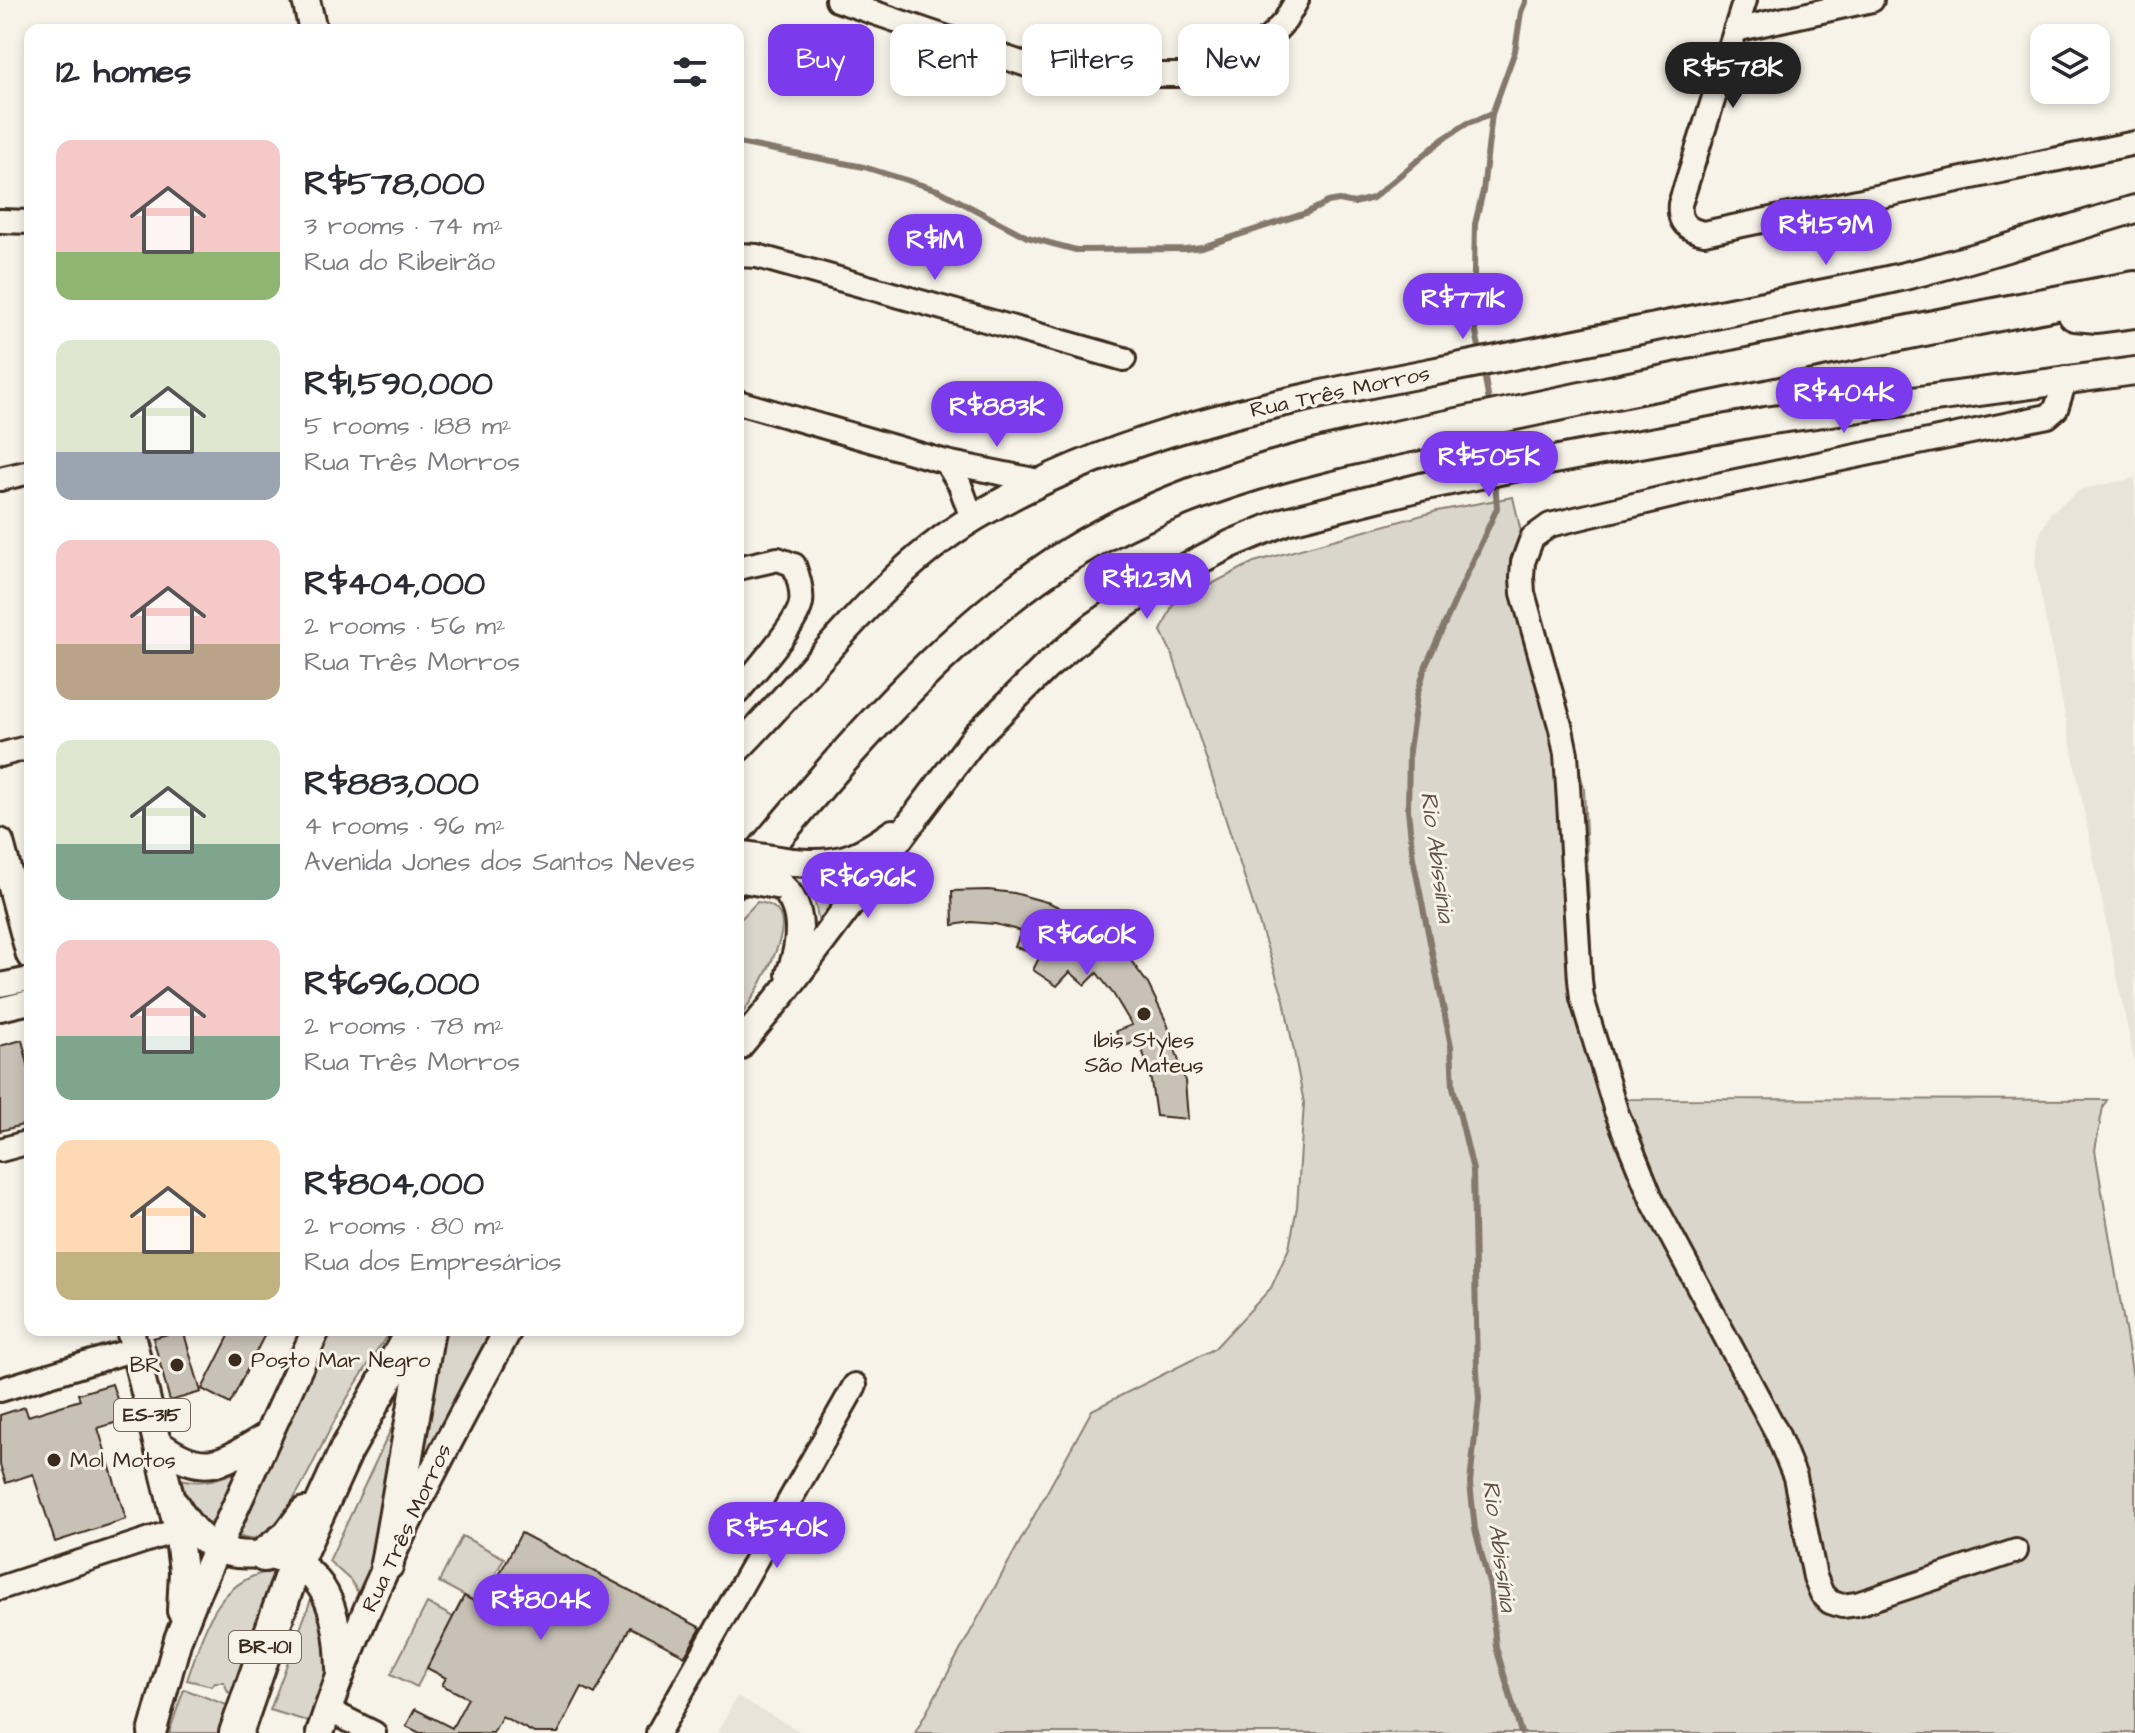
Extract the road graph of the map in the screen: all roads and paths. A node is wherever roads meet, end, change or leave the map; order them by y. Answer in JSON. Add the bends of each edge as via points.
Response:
{"nodes":[{"id":1,"x":306,"y":0,"type":"edge"},
{"id":2,"x":837,"y":0,"type":"edge"},
{"id":3,"x":1297,"y":0,"type":"edge"},
{"id":4,"x":1745,"y":0,"type":"edge"},
{"id":5,"x":1872,"y":0,"type":"edge"},
{"id":6,"x":312,"y":24,"type":"edge"},
{"id":7,"x":1735,"y":30,"type":"junction"},
{"id":8,"x":2135,"y":143,"type":"edge"},
{"id":9,"x":2135,"y":209,"type":"edge"},
{"id":10,"x":0,"y":221,"type":"edge"},
{"id":11,"x":24,"y":222,"type":"edge"},
{"id":12,"x":744,"y":255,"type":"edge"},
{"id":13,"x":2130,"y":292,"type":"edge"},
{"id":14,"x":1124,"y":359,"type":"dead end"},
{"id":15,"x":2135,"y":371,"type":"edge"},
{"id":16,"x":2066,"y":378,"type":"junction"},
{"id":17,"x":744,"y":404,"type":"edge"},
{"id":18,"x":946,"y":462,"type":"junction"},
{"id":19,"x":24,"y":473,"type":"edge"},
{"id":20,"x":0,"y":479,"type":"edge"},
{"id":21,"x":1039,"y":481,"type":"junction"},
{"id":22,"x":972,"y":518,"type":"junction"},
{"id":23,"x":744,"y":567,"type":"edge"},
{"id":24,"x":744,"y":684,"type":"edge"},
{"id":25,"x":744,"y":741,"type":"edge"},
{"id":26,"x":24,"y":749,"type":"edge"},
{"id":27,"x":0,"y":755,"type":"edge"},
{"id":28,"x":913,"y":819,"type":"junction"},
{"id":29,"x":0,"y":842,"type":"edge"},
{"id":30,"x":744,"y":855,"type":"edge"},
{"id":31,"x":744,"y":873,"type":"edge"},
{"id":32,"x":744,"y":881,"type":"edge"},
{"id":33,"x":24,"y":932,"type":"edge"},
{"id":34,"x":24,"y":980,"type":"edge"},
{"id":35,"x":0,"y":985,"type":"edge"},
{"id":36,"x":784,"y":992,"type":"junction"},
{"id":37,"x":24,"y":1003,"type":"edge"},
{"id":38,"x":0,"y":1009,"type":"edge"},
{"id":39,"x":744,"y":1040,"type":"edge"},
{"id":40,"x":24,"y":1144,"type":"edge"},
{"id":41,"x":0,"y":1150,"type":"edge"},
{"id":42,"x":313,"y":1336,"type":"edge"},
{"id":43,"x":410,"y":1336,"type":"edge"},
{"id":44,"x":427,"y":1336,"type":"edge"},
{"id":45,"x":505,"y":1336,"type":"edge"},
{"id":46,"x":133,"y":1339,"type":"edge"},
{"id":47,"x":855,"y":1385,"type":"dead end"},
{"id":48,"x":0,"y":1390,"type":"edge"},
{"id":49,"x":267,"y":1436,"type":"junction"},
{"id":50,"x":159,"y":1444,"type":"junction"},
{"id":51,"x":346,"y":1451,"type":"junction"},
{"id":52,"x":183,"y":1527,"type":"junction"},
{"id":53,"x":215,"y":1548,"type":"junction"},
{"id":54,"x":2016,"y":1551,"type":"dead end"},
{"id":55,"x":264,"y":1555,"type":"junction"},
{"id":56,"x":296,"y":1561,"type":"junction"},
{"id":57,"x":387,"y":1564,"type":"junction"},
{"id":58,"x":0,"y":1588,"type":"edge"},
{"id":59,"x":196,"y":1594,"type":"junction"},
{"id":60,"x":178,"y":1639,"type":"junction"},
{"id":61,"x":341,"y":1679,"type":"junction"},
{"id":62,"x":324,"y":1721,"type":"edge"},
{"id":63,"x":152,"y":1733,"type":"edge"},
{"id":64,"x":236,"y":1733,"type":"edge"},
{"id":65,"x":374,"y":1733,"type":"edge"},
{"id":66,"x":658,"y":1733,"type":"edge"}],
"edges":[{"from":1,"to":6,"type":"main road"},
{"from":2,"to":3,"type":"street","via":[[1030,66],[1078,75],[1182,75],[1234,61],[1269,38]]},
{"from":4,"to":7,"type":"street"},
{"from":5,"to":7,"type":"street"},
{"from":7,"to":8,"type":"street","via":[[1680,204],[1679,214],[1692,231],[1704,233]]},
{"from":9,"to":21,"type":"main road","name":"Rua Três Morros","via":[[1912,275],[1256,409],[1163,433]]},
{"from":10,"to":11,"type":"street"},
{"from":12,"to":14,"type":"street"},
{"from":13,"to":31,"type":"highway","via":[[2097,316],[2012,312],[1453,426],[1275,467],[1181,497],[1067,556],[964,635],[900,696]]},
{"from":15,"to":16,"type":"main road"},
{"from":16,"to":28,"type":"main road","via":[[1765,421],[1421,487],[1286,521],[1161,580],[1093,627],[976,736]]},
{"from":16,"to":54,"type":"street","via":[[2056,409],[2048,416],[1550,525],[1532,538],[1523,562],[1523,593],[1566,754],[1582,998],[1616,1111],[1652,1200],[1759,1398],[1795,1477],[1822,1594],[1842,1606],[1857,1604]]},
{"from":17,"to":18,"type":"street"},
{"from":18,"to":21,"type":"street"},
{"from":18,"to":22,"type":"street"},
{"from":19,"to":20,"type":"street"},
{"from":21,"to":22,"type":"main road","name":"Rua Três Morros"},
{"from":22,"to":25,"type":"main road","name":"Rua Três Morros","via":[[853,619]]},
{"from":23,"to":24,"type":"street","via":[[778,559],[794,565],[801,603]]},
{"from":26,"to":27,"type":"street"},
{"from":28,"to":30,"type":"main road","bridge":true,"via":[[846,861],[817,864]]},
{"from":28,"to":36,"type":"main road"},
{"from":29,"to":33,"type":"main road"},
{"from":32,"to":36,"type":"main road","bridge":true,"via":[[781,886],[794,900],[801,935]]},
{"from":34,"to":35,"type":"street"},
{"from":36,"to":39,"type":"main road"},
{"from":37,"to":38,"type":"street"},
{"from":40,"to":41,"type":"street"},
{"from":42,"to":49,"type":"main road"},
{"from":43,"to":51,"type":"highway","number":"BR-101"},
{"from":44,"to":57,"type":"highway"},
{"from":45,"to":57,"type":"main road","name":"Rua Três Morros"},
{"from":46,"to":48,"type":"street"},
{"from":46,"to":50,"type":"main road","number":"ES-315"},
{"from":47,"to":66,"type":"street"},
{"from":49,"to":50,"type":"main road","via":[[207,1465],[176,1457]]},
{"from":49,"to":53,"type":"main road"},
{"from":50,"to":52,"type":"main road","number":"ES-315"},
{"from":51,"to":55,"type":"highway","via":[[289,1536]]},
{"from":51,"to":56,"type":"highway","number":"BR-101"},
{"from":52,"to":53,"type":"main road","number":"ES-315"},
{"from":52,"to":58,"type":"street"},
{"from":52,"to":60,"type":"main road","number":"ES-315"},
{"from":53,"to":55,"type":"main road"},
{"from":53,"to":59,"type":"main road"},
{"from":55,"to":56,"type":"main road"},
{"from":55,"to":59,"type":"main road","via":[[226,1570]]},
{"from":56,"to":61,"type":"main road","via":[[314,1576],[332,1609]]},
{"from":56,"to":64,"type":"highway","number":"BR-101"},
{"from":57,"to":61,"type":"main road","name":"Rua Três Morros"},
{"from":59,"to":60,"type":"main road"},
{"from":60,"to":63,"type":"main road"},
{"from":61,"to":62,"type":"main road","name":"Rua Três Morros"},
{"from":62,"to":65,"type":"street"}]}
